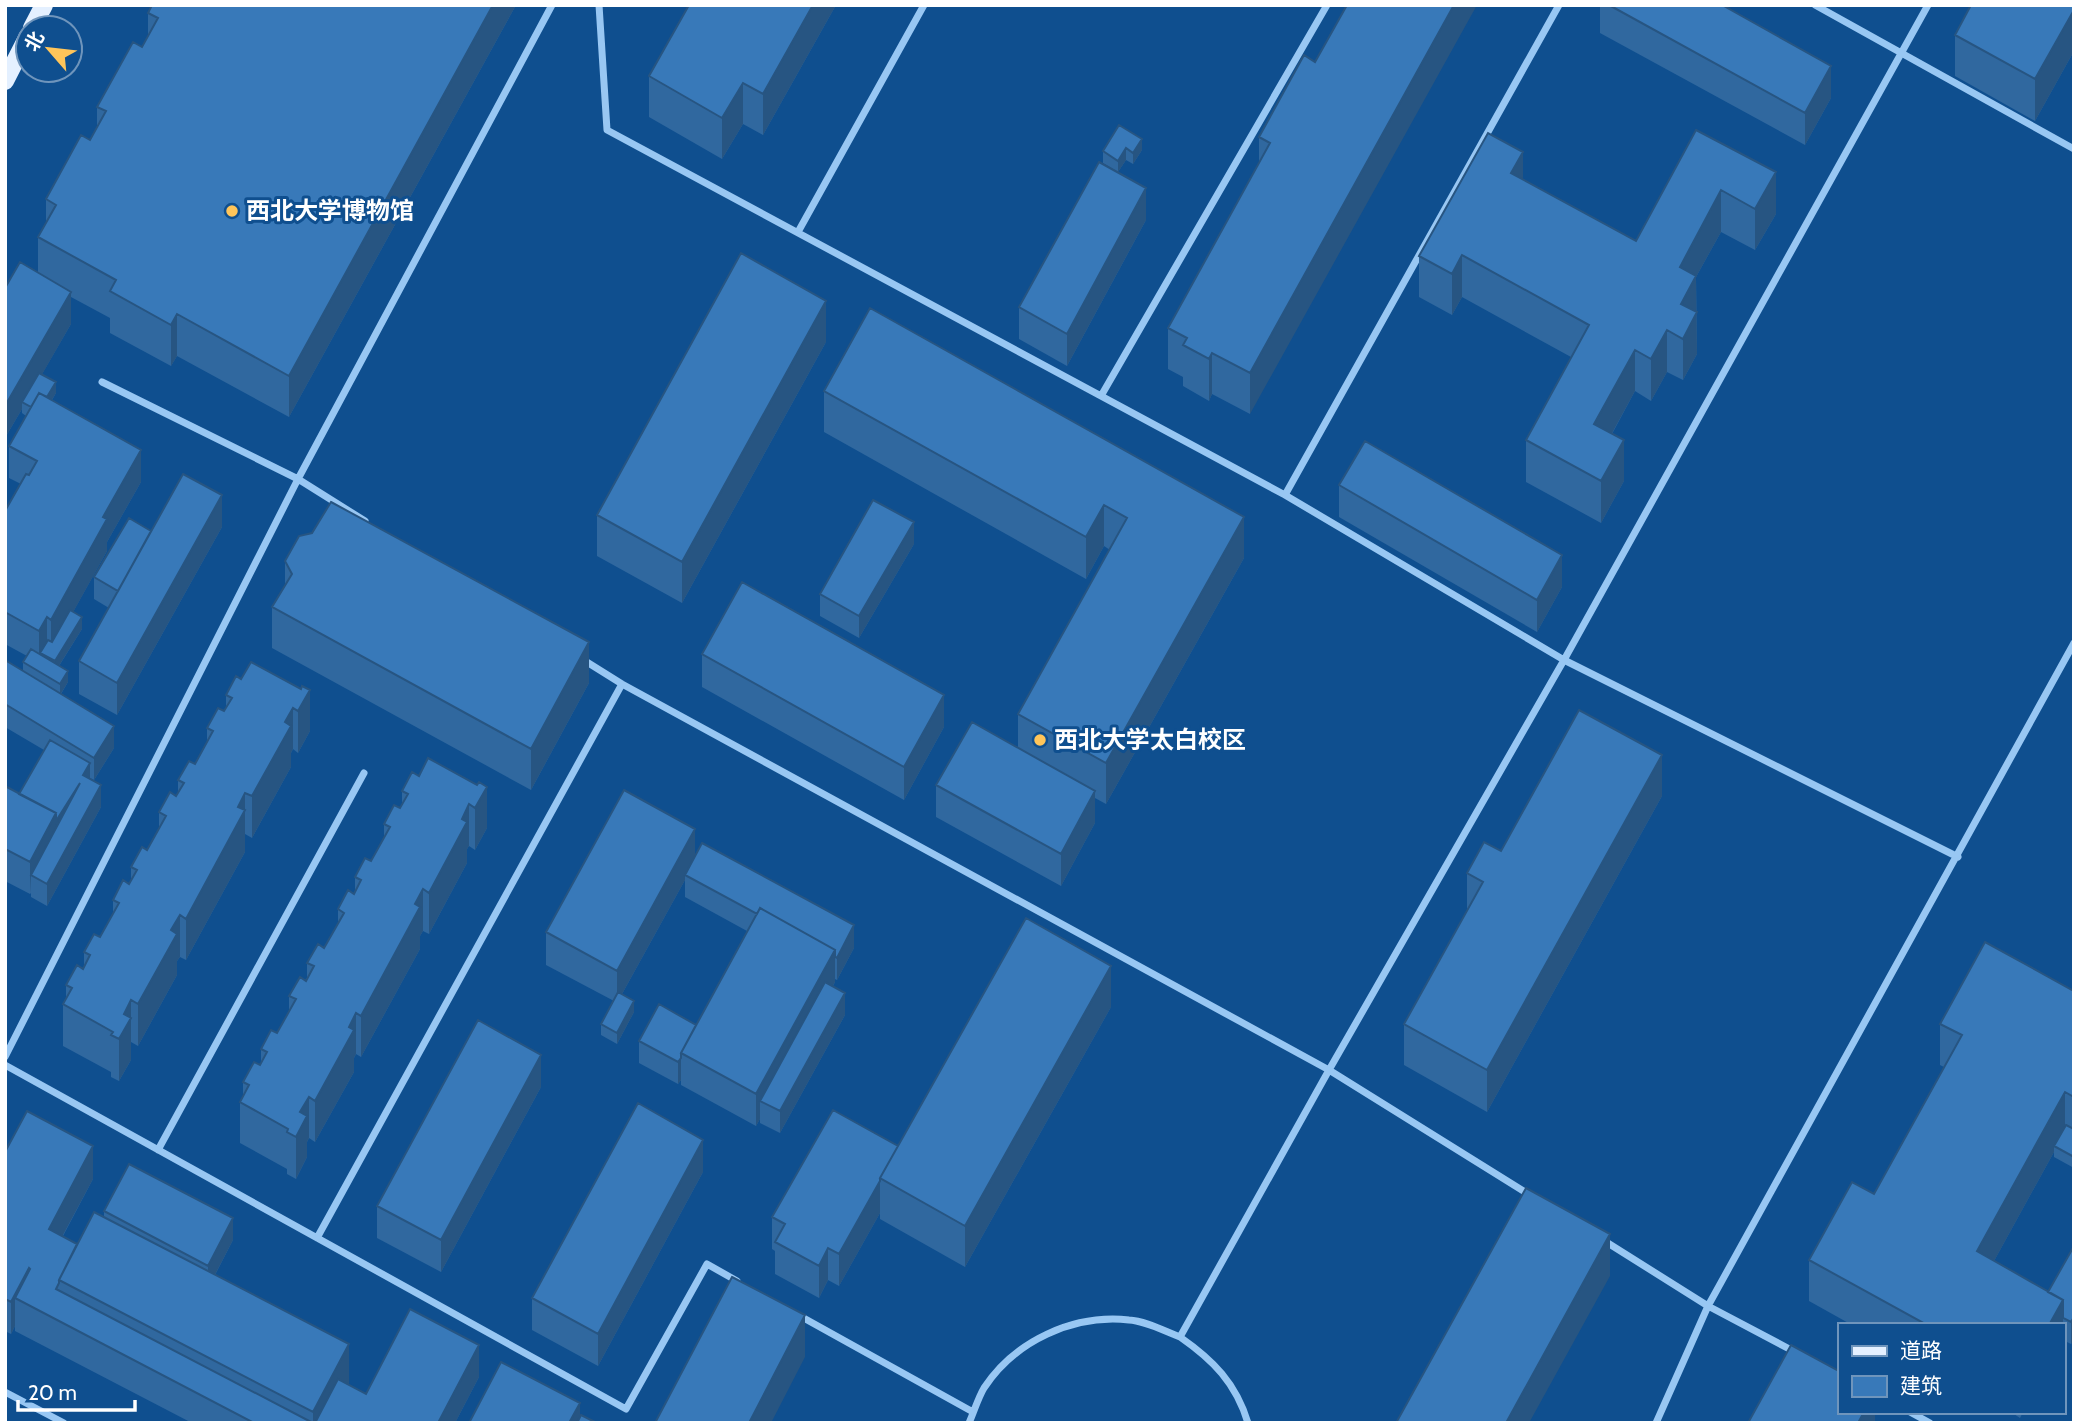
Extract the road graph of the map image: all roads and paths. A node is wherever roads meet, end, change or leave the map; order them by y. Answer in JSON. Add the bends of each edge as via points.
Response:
{"nodes":[{"id":1,"x":552,"y":5,"type":"edge"},
{"id":2,"x":599,"y":5,"type":"edge"},
{"id":3,"x":924,"y":5,"type":"edge"},
{"id":4,"x":1327,"y":5,"type":"edge"},
{"id":5,"x":1559,"y":5,"type":"edge"},
{"id":6,"x":1815,"y":5,"type":"edge"},
{"id":7,"x":1928,"y":5,"type":"edge"},
{"id":8,"x":1902,"y":52,"type":"junction"},
{"id":9,"x":14,"y":63,"type":"edge"},
{"id":10,"x":5,"y":80,"type":"edge"},
{"id":11,"x":2074,"y":149,"type":"edge"},
{"id":12,"x":797,"y":232,"type":"junction"},
{"id":13,"x":102,"y":382,"type":"dead end"},
{"id":14,"x":1101,"y":396,"type":"junction"},
{"id":15,"x":298,"y":479,"type":"junction"},
{"id":16,"x":1285,"y":495,"type":"junction"},
{"id":17,"x":368,"y":523,"type":"edge"},
{"id":18,"x":2074,"y":643,"type":"edge"},
{"id":19,"x":576,"y":654,"type":"edge"},
{"id":20,"x":1564,"y":660,"type":"junction"},
{"id":21,"x":622,"y":684,"type":"junction"},
{"id":22,"x":364,"y":773,"type":"dead end"},
{"id":23,"x":1958,"y":857,"type":"junction"},
{"id":24,"x":5,"y":1057,"type":"edge"},
{"id":25,"x":5,"y":1065,"type":"edge"},
{"id":26,"x":1329,"y":1070,"type":"junction"},
{"id":27,"x":158,"y":1150,"type":"junction"},
{"id":28,"x":1542,"y":1203,"type":"edge"},
{"id":29,"x":1590,"y":1232,"type":"edge"},
{"id":30,"x":317,"y":1238,"type":"junction"},
{"id":31,"x":743,"y":1285,"type":"edge"},
{"id":32,"x":1708,"y":1306,"type":"junction"},
{"id":33,"x":792,"y":1312,"type":"edge"},
{"id":34,"x":1180,"y":1337,"type":"junction"},
{"id":35,"x":1804,"y":1356,"type":"edge"},
{"id":36,"x":5,"y":1392,"type":"edge"},
{"id":37,"x":973,"y":1412,"type":"junction"},
{"id":38,"x":1914,"y":1414,"type":"edge"},
{"id":39,"x":64,"y":1423,"type":"edge"},
{"id":40,"x":969,"y":1423,"type":"edge"},
{"id":41,"x":1248,"y":1423,"type":"edge"},
{"id":42,"x":1656,"y":1423,"type":"edge"},
{"id":43,"x":1930,"y":1423,"type":"edge"}],
"edges":[{"from":1,"to":15,"type":"street"},
{"from":2,"to":12,"type":"street","via":[[607,130]]},
{"from":3,"to":12,"type":"street"},
{"from":4,"to":14,"type":"street"},
{"from":5,"to":16,"type":"street"},
{"from":6,"to":8,"type":"street"},
{"from":7,"to":8,"type":"street"},
{"from":8,"to":11,"type":"street"},
{"from":8,"to":20,"type":"street"},
{"from":9,"to":10,"type":"main road"},
{"from":12,"to":14,"type":"street"},
{"from":13,"to":15,"type":"street"},
{"from":14,"to":16,"type":"street"},
{"from":15,"to":17,"type":"street"},
{"from":15,"to":24,"type":"street"},
{"from":16,"to":20,"type":"street"},
{"from":18,"to":23,"type":"street"},
{"from":19,"to":21,"type":"street"},
{"from":20,"to":23,"type":"street"},
{"from":20,"to":26,"type":"street"},
{"from":21,"to":26,"type":"street"},
{"from":21,"to":30,"type":"street"},
{"from":22,"to":27,"type":"street"},
{"from":23,"to":32,"type":"street"},
{"from":25,"to":27,"type":"street"},
{"from":26,"to":28,"type":"street"},
{"from":26,"to":34,"type":"street"},
{"from":27,"to":30,"type":"street"},
{"from":29,"to":32,"type":"street"},
{"from":30,"to":31,"type":"street","via":[[625,1409],[707,1265]]},
{"from":32,"to":35,"type":"street"},
{"from":32,"to":42,"type":"street"},
{"from":33,"to":37,"type":"street"},
{"from":34,"to":37,"type":"street","via":[[1132,1320],[1103,1319],[1052,1330],[1012,1355],[984,1388]]},
{"from":34,"to":41,"type":"street","via":[[1207,1356],[1229,1381]]},
{"from":36,"to":39,"type":"street"},
{"from":37,"to":40,"type":"street"},
{"from":38,"to":43,"type":"street"}]}
